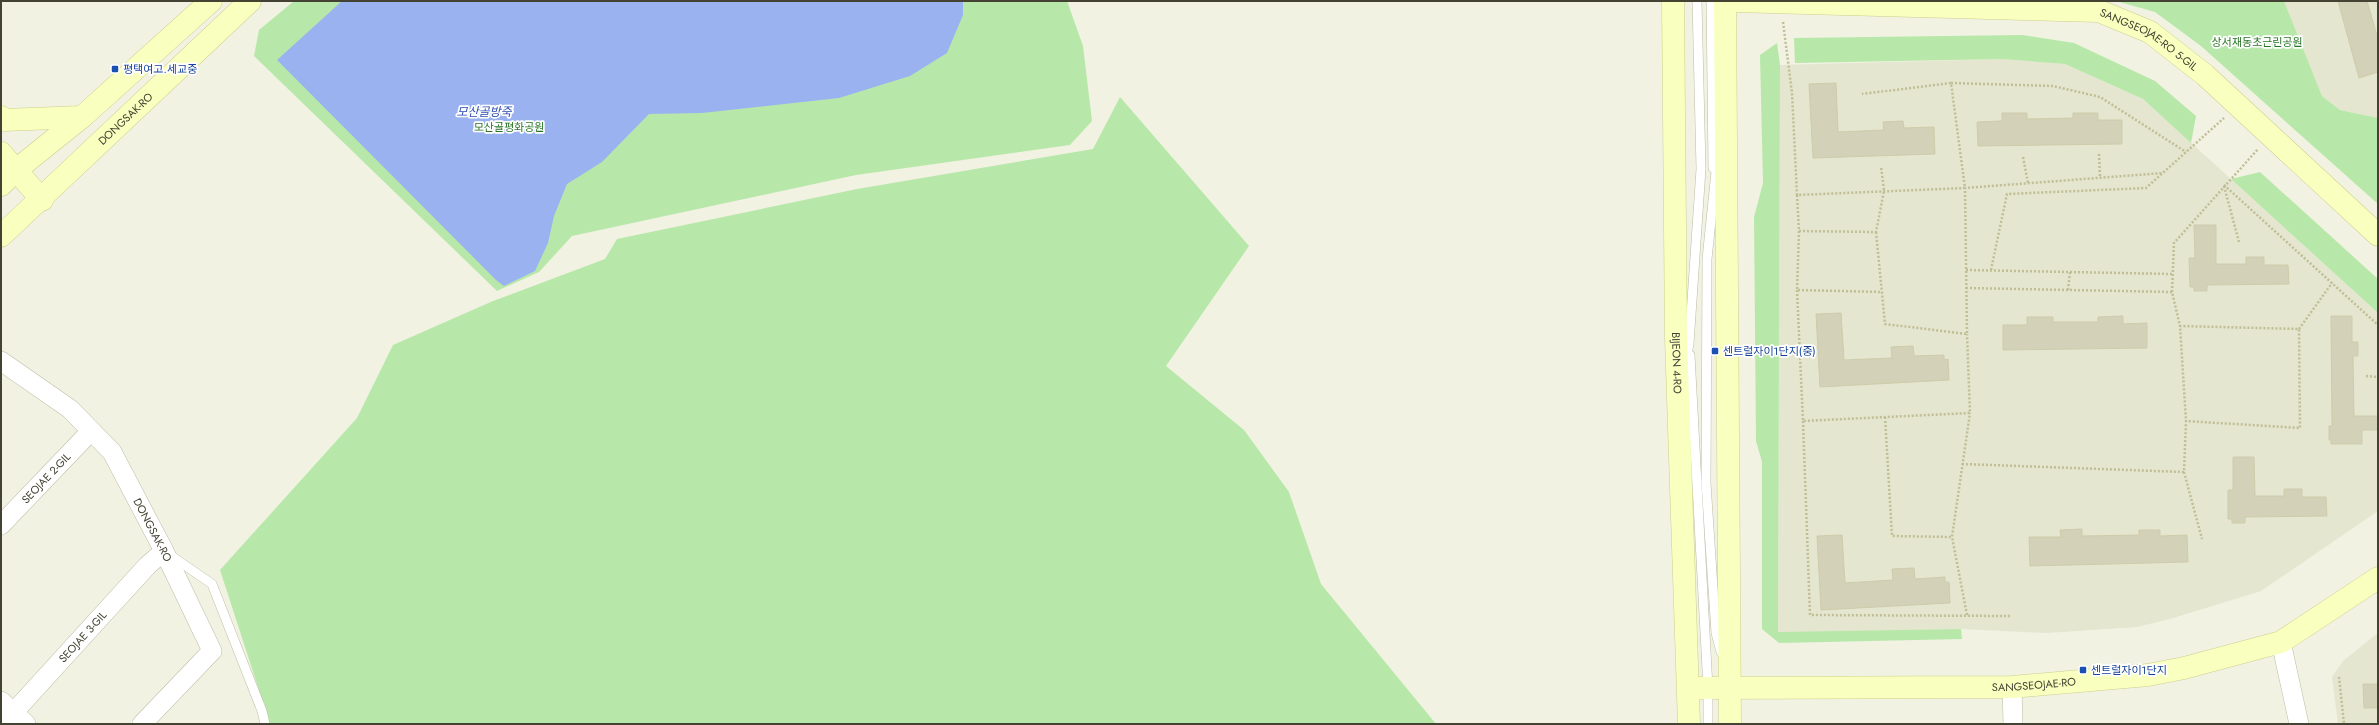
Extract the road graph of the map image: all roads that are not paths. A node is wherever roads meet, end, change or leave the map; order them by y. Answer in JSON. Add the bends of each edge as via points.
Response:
{"nodes":[{"id":1,"x":211,"y":1,"type":"edge"},
{"id":2,"x":250,"y":1,"type":"edge"},
{"id":3,"x":1673,"y":1,"type":"edge"},
{"id":4,"x":1697,"y":1,"type":"edge"},
{"id":5,"x":1711,"y":1,"type":"edge"},
{"id":6,"x":1725,"y":1,"type":"edge"},
{"id":7,"x":1735,"y":1,"type":"edge"},
{"id":8,"x":1781,"y":2,"type":"edge"},
{"id":9,"x":1868,"y":2,"type":"edge"},
{"id":10,"x":1726,"y":114,"type":"junction"},
{"id":11,"x":1,"y":117,"type":"edge"},
{"id":12,"x":82,"y":117,"type":"junction"},
{"id":13,"x":1,"y":153,"type":"edge"},
{"id":14,"x":8,"y":178,"type":"edge"},
{"id":15,"x":1714,"y":182,"type":"junction"},
{"id":16,"x":42,"y":200,"type":"junction"},
{"id":17,"x":2378,"y":234,"type":"edge"},
{"id":18,"x":1,"y":236,"type":"edge"},
{"id":19,"x":1689,"y":344,"type":"junction"},
{"id":20,"x":1,"y":361,"type":"edge"},
{"id":21,"x":1679,"y":393,"type":"junction"},
{"id":22,"x":91,"y":431,"type":"junction"},
{"id":23,"x":1,"y":525,"type":"edge"},
{"id":24,"x":164,"y":551,"type":"junction"},
{"id":25,"x":2378,"y":578,"type":"edge"},
{"id":26,"x":2281,"y":642,"type":"junction"},
{"id":27,"x":2012,"y":687,"type":"junction"},
{"id":28,"x":1713,"y":689,"type":"junction"},
{"id":29,"x":11,"y":715,"type":"edge"},
{"id":30,"x":142,"y":724,"type":"edge"},
{"id":31,"x":265,"y":724,"type":"edge"},
{"id":32,"x":1689,"y":724,"type":"edge"},
{"id":33,"x":1708,"y":724,"type":"edge"},
{"id":34,"x":1730,"y":724,"type":"edge"},
{"id":35,"x":2013,"y":724,"type":"edge"},
{"id":36,"x":2299,"y":724,"type":"edge"}],
"edges":[{"from":1,"to":12,"type":"main road"},
{"from":2,"to":16,"type":"main road","name":"DONGSAK-RO"},
{"from":3,"to":21,"type":"main road","name":"BIJEON 4-RO","via":[[1676,338]]},
{"from":4,"to":19,"type":"lane","via":[[1701,169]]},
{"from":5,"to":15,"type":"lane"},
{"from":6,"to":10,"type":"main road","name":"BIJEON 4-RO"},
{"from":7,"to":8,"type":"main road","name":"SANGSEOJAE-RO 5-GIL"},
{"from":8,"to":9,"type":"main road","name":"SANGSEOJAE-RO 5-GIL"},
{"from":9,"to":17,"type":"main road","name":"SANGSEOJAE-RO 5-GIL","via":[[2099,11],[2150,32],[2205,75]]},
{"from":10,"to":15,"type":"lane"},
{"from":10,"to":28,"type":"main road","name":"BIJEON 4-RO"},
{"from":11,"to":12,"type":"main road","via":[[4,120]]},
{"from":12,"to":14,"type":"main road"},
{"from":13,"to":14,"type":"main road"},
{"from":14,"to":16,"type":"main road"},
{"from":15,"to":28,"type":"lane","via":[[1707,259],[1706,483],[1716,633],[1721,650]]},
{"from":16,"to":18,"type":"main road","name":"DONGSAK-RO"},
{"from":19,"to":21,"type":"lane"},
{"from":19,"to":28,"type":"lane"},
{"from":20,"to":22,"type":"street","name":"DONGSAK-RO","via":[[70,409]]},
{"from":21,"to":28,"type":"main road","name":"BIJEON 4-RO"},
{"from":22,"to":23,"type":"street","name":"SEOJAE 2-GIL"},
{"from":22,"to":24,"type":"street","name":"DONGSAK-RO","via":[[112,452]]},
{"from":24,"to":29,"type":"street","name":"SEOJAE 3-GIL","via":[[147,566]]},
{"from":24,"to":30,"type":"street","via":[[212,651]]},
{"from":24,"to":31,"type":"lane","name":"DONGSAK-RO","via":[[212,584],[262,710]]},
{"from":25,"to":26,"type":"main road","name":"SANGSEOJAE-RO"},
{"from":26,"to":27,"type":"main road","name":"SANGSEOJAE-RO","via":[[2148,675]]},
{"from":26,"to":36,"type":"street"},
{"from":27,"to":28,"type":"main road","name":"SANGSEOJAE-RO"},
{"from":27,"to":35,"type":"street"},
{"from":28,"to":32,"type":"main road","name":"BIJEON 4-RO"},
{"from":28,"to":33,"type":"lane"},
{"from":28,"to":34,"type":"main road","name":"BIJEON 4-RO"}]}
